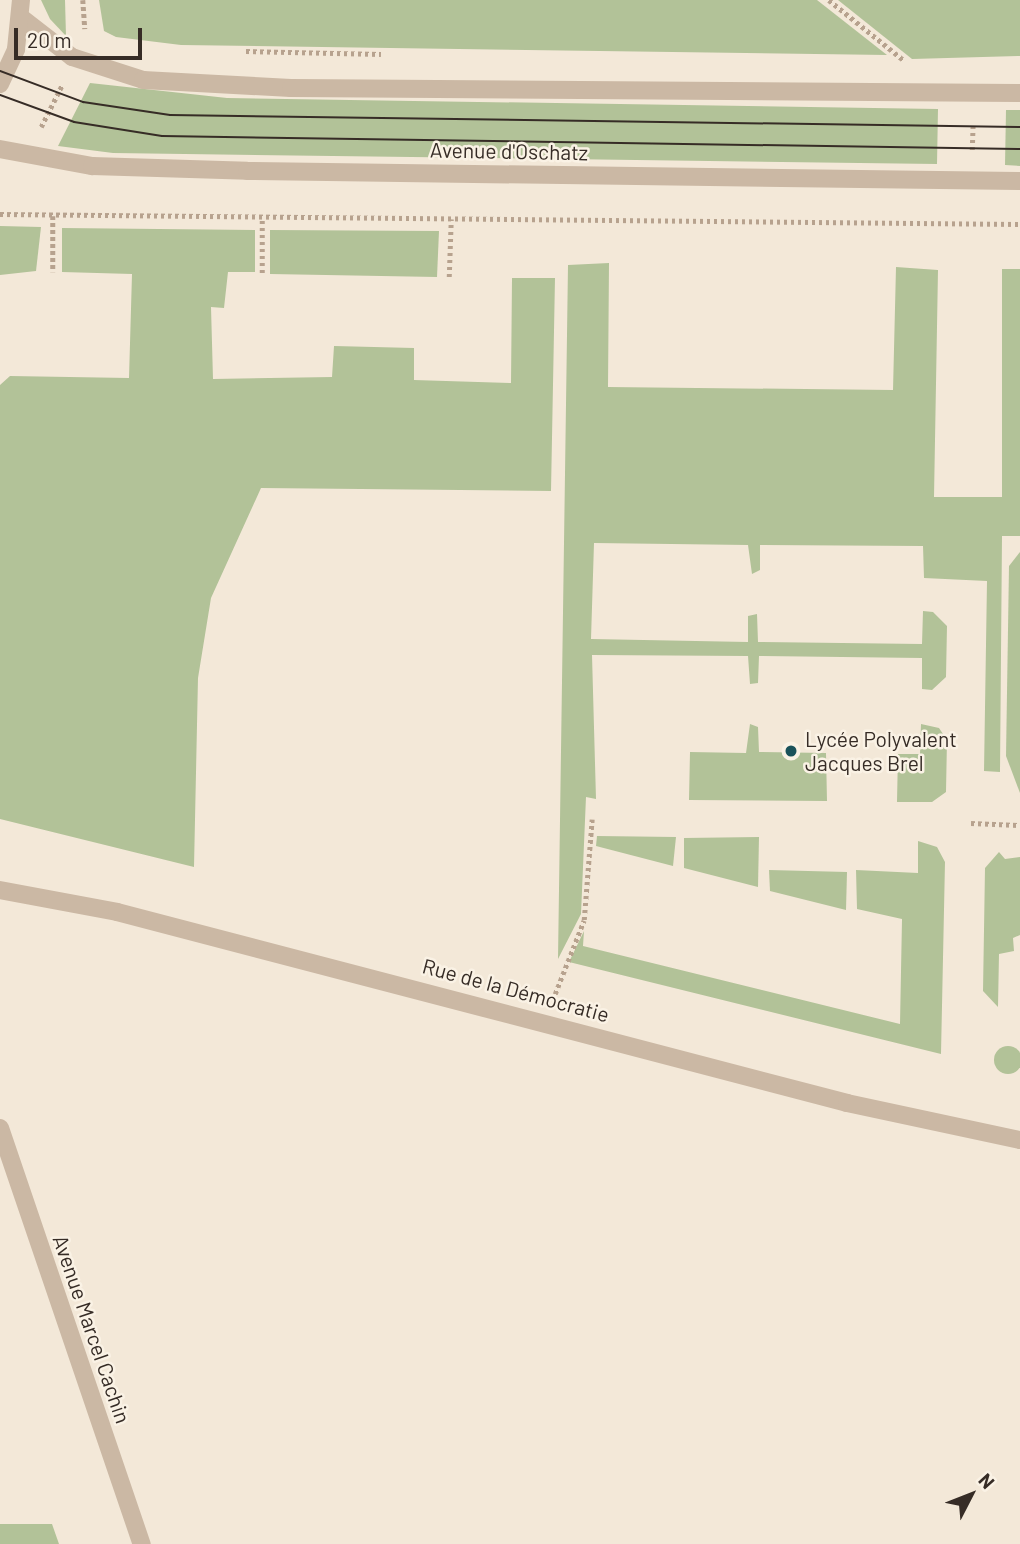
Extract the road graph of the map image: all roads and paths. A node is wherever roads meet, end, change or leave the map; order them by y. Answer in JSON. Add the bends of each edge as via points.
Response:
{"nodes":[{"id":1,"x":21,"y":0,"type":"edge"},
{"id":2,"x":83,"y":0,"type":"edge"},
{"id":3,"x":829,"y":0,"type":"edge"},
{"id":4,"x":23,"y":19,"type":"junction"},
{"id":5,"x":72,"y":57,"type":"junction"},
{"id":6,"x":911,"y":66,"type":"dead end"},
{"id":7,"x":0,"y":84,"type":"edge"},
{"id":8,"x":974,"y":93,"type":"junction"},
{"id":9,"x":1020,"y":93,"type":"edge"},
{"id":10,"x":0,"y":149,"type":"edge"},
{"id":11,"x":18,"y":155,"type":"junction"},
{"id":12,"x":972,"y":180,"type":"junction"},
{"id":13,"x":1020,"y":181,"type":"edge"},
{"id":14,"x":0,"y":214,"type":"edge"},
{"id":15,"x":52,"y":216,"type":"junction"},
{"id":16,"x":262,"y":218,"type":"junction"},
{"id":17,"x":451,"y":219,"type":"junction"},
{"id":18,"x":970,"y":223,"type":"junction"},
{"id":19,"x":1020,"y":224,"type":"edge"},
{"id":20,"x":53,"y":272,"type":"dead end"},
{"id":21,"x":262,"y":273,"type":"dead end"},
{"id":22,"x":449,"y":277,"type":"dead end"},
{"id":23,"x":592,"y":819,"type":"dead end"},
{"id":24,"x":971,"y":823,"type":"dead end"},
{"id":25,"x":1020,"y":825,"type":"edge"},
{"id":26,"x":0,"y":890,"type":"edge"},
{"id":27,"x":547,"y":1021,"type":"junction"},
{"id":28,"x":0,"y":1128,"type":"edge"},
{"id":29,"x":1020,"y":1140,"type":"edge"},
{"id":30,"x":142,"y":1544,"type":"edge"}],
"edges":[{"from":1,"to":4,"type":"street"},
{"from":2,"to":5,"type":"path","via":[[86,37]]},
{"from":3,"to":6,"type":"path"},
{"from":4,"to":5,"type":"street"},
{"from":4,"to":7,"type":"street"},
{"from":5,"to":8,"type":"street","via":[[143,80],[290,88]]},
{"from":5,"to":11,"type":"path","via":[[55,104]]},
{"from":8,"to":9,"type":"street"},
{"from":8,"to":12,"type":"path"},
{"from":10,"to":11,"type":"street","name":"Avenue d'Oschatz"},
{"from":11,"to":12,"type":"street","name":"Avenue d'Oschatz","via":[[92,166],[247,171]]},
{"from":12,"to":13,"type":"street","name":"Avenue d'Oschatz"},
{"from":12,"to":18,"type":"path"},
{"from":14,"to":15,"type":"path"},
{"from":15,"to":16,"type":"path"},
{"from":15,"to":20,"type":"path"},
{"from":16,"to":17,"type":"path"},
{"from":16,"to":21,"type":"path"},
{"from":17,"to":18,"type":"path"},
{"from":17,"to":22,"type":"path"},
{"from":18,"to":19,"type":"path"},
{"from":23,"to":27,"type":"path","via":[[584,920]]},
{"from":24,"to":25,"type":"path"},
{"from":26,"to":27,"type":"street","name":"Rue de la Démocratie","via":[[117,912]]},
{"from":27,"to":29,"type":"street","name":"Rue de la Démocratie","via":[[847,1103]]},
{"from":28,"to":30,"type":"street","name":"Avenue Marcel Cachin"}]}
